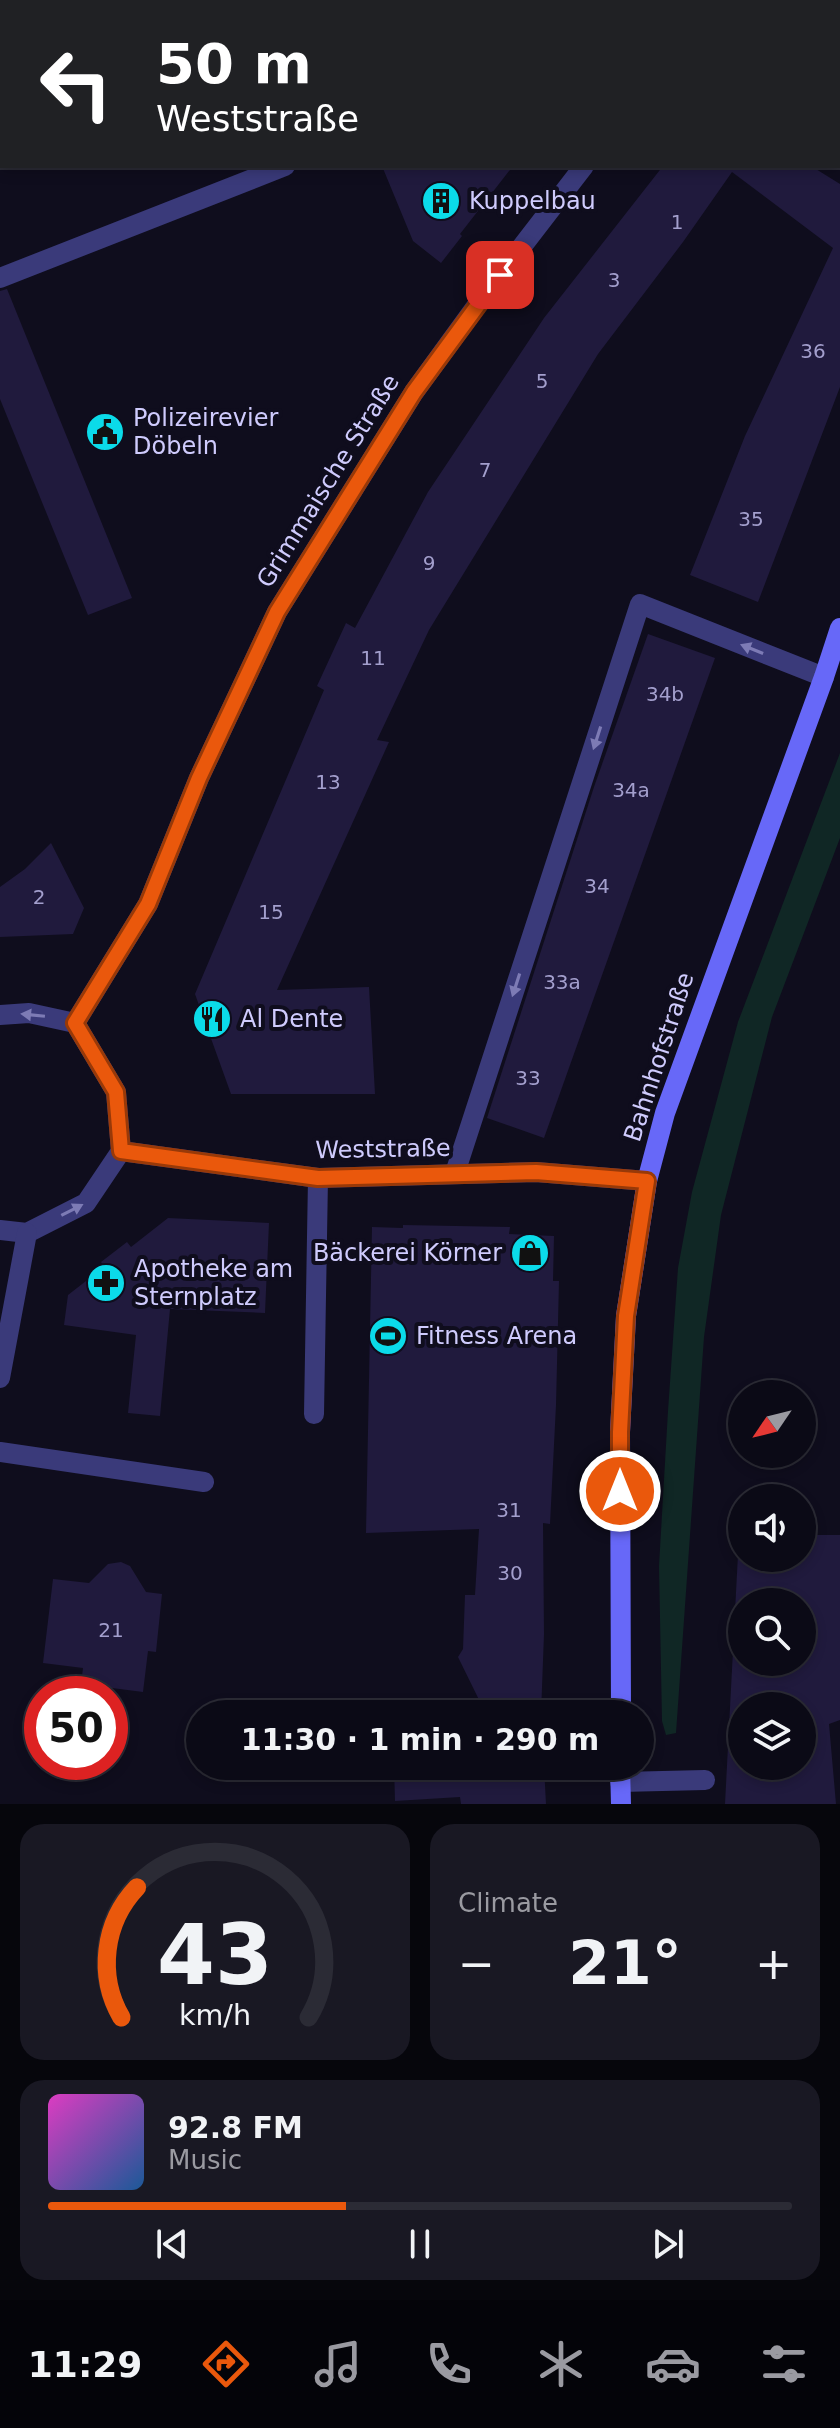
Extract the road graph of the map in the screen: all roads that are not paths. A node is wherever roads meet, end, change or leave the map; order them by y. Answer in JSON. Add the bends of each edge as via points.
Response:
{"nodes":[{"id":1,"x":280,"y":168,"type":"edge"},
{"id":2,"x":582,"y":168,"type":"edge"},
{"id":3,"x":0,"y":278,"type":"edge"},
{"id":4,"x":840,"y":628,"type":"edge"},
{"id":5,"x":824,"y":677,"type":"junction"},
{"id":6,"x":0,"y":1015,"type":"edge"},
{"id":7,"x":75,"y":1023,"type":"junction"},
{"id":8,"x":121,"y":1151,"type":"junction"},
{"id":9,"x":455,"y":1173,"type":"junction"},
{"id":10,"x":318,"y":1178,"type":"junction"},
{"id":11,"x":647,"y":1181,"type":"junction"},
{"id":12,"x":0,"y":1230,"type":"edge"},
{"id":13,"x":27,"y":1233,"type":"junction"},
{"id":14,"x":0,"y":1378,"type":"edge"},
{"id":15,"x":314,"y":1414,"type":"dead end"},
{"id":16,"x":0,"y":1452,"type":"edge"},
{"id":17,"x":204,"y":1482,"type":"dead end"},
{"id":18,"x":621,"y":1700,"type":"edge"},
{"id":19,"x":654,"y":1776,"type":"edge"},
{"id":20,"x":620,"y":1780,"type":"edge"},
{"id":21,"x":705,"y":1780,"type":"dead end"},
{"id":22,"x":621,"y":1804,"type":"edge"}],
"edges":[{"from":1,"to":3,"type":"street"},
{"from":2,"to":7,"type":"street","name":"Grimmaische Straße","via":[[414,392],[277,612],[199,778],[148,904]]},
{"from":4,"to":5,"type":"main road","name":"Bahnhofstraße"},
{"from":5,"to":9,"type":"street","one_way":true,"via":[[640,604]]},
{"from":5,"to":11,"type":"main road","name":"Bahnhofstraße","via":[[665,1113]]},
{"from":7,"to":6,"type":"street","one_way":true,"via":[[29,1013]]},
{"from":7,"to":8,"type":"street","via":[[116,1092]]},
{"from":8,"to":10,"type":"street","name":"Weststraße"},
{"from":13,"to":8,"type":"street","one_way":true,"via":[[86,1203]]},
{"from":9,"to":10,"type":"street","name":"Weststraße"},
{"from":9,"to":11,"type":"street","name":"Weststraße","via":[[536,1172]]},
{"from":10,"to":15,"type":"street"},
{"from":11,"to":18,"type":"main road","name":"Bahnhofstraße","via":[[626,1316],[620,1432]]},
{"from":12,"to":13,"type":"street"},
{"from":13,"to":14,"type":"street"},
{"from":16,"to":17,"type":"street"},
{"from":19,"to":21,"type":"street"},
{"from":20,"to":22,"type":"main road"}]}
